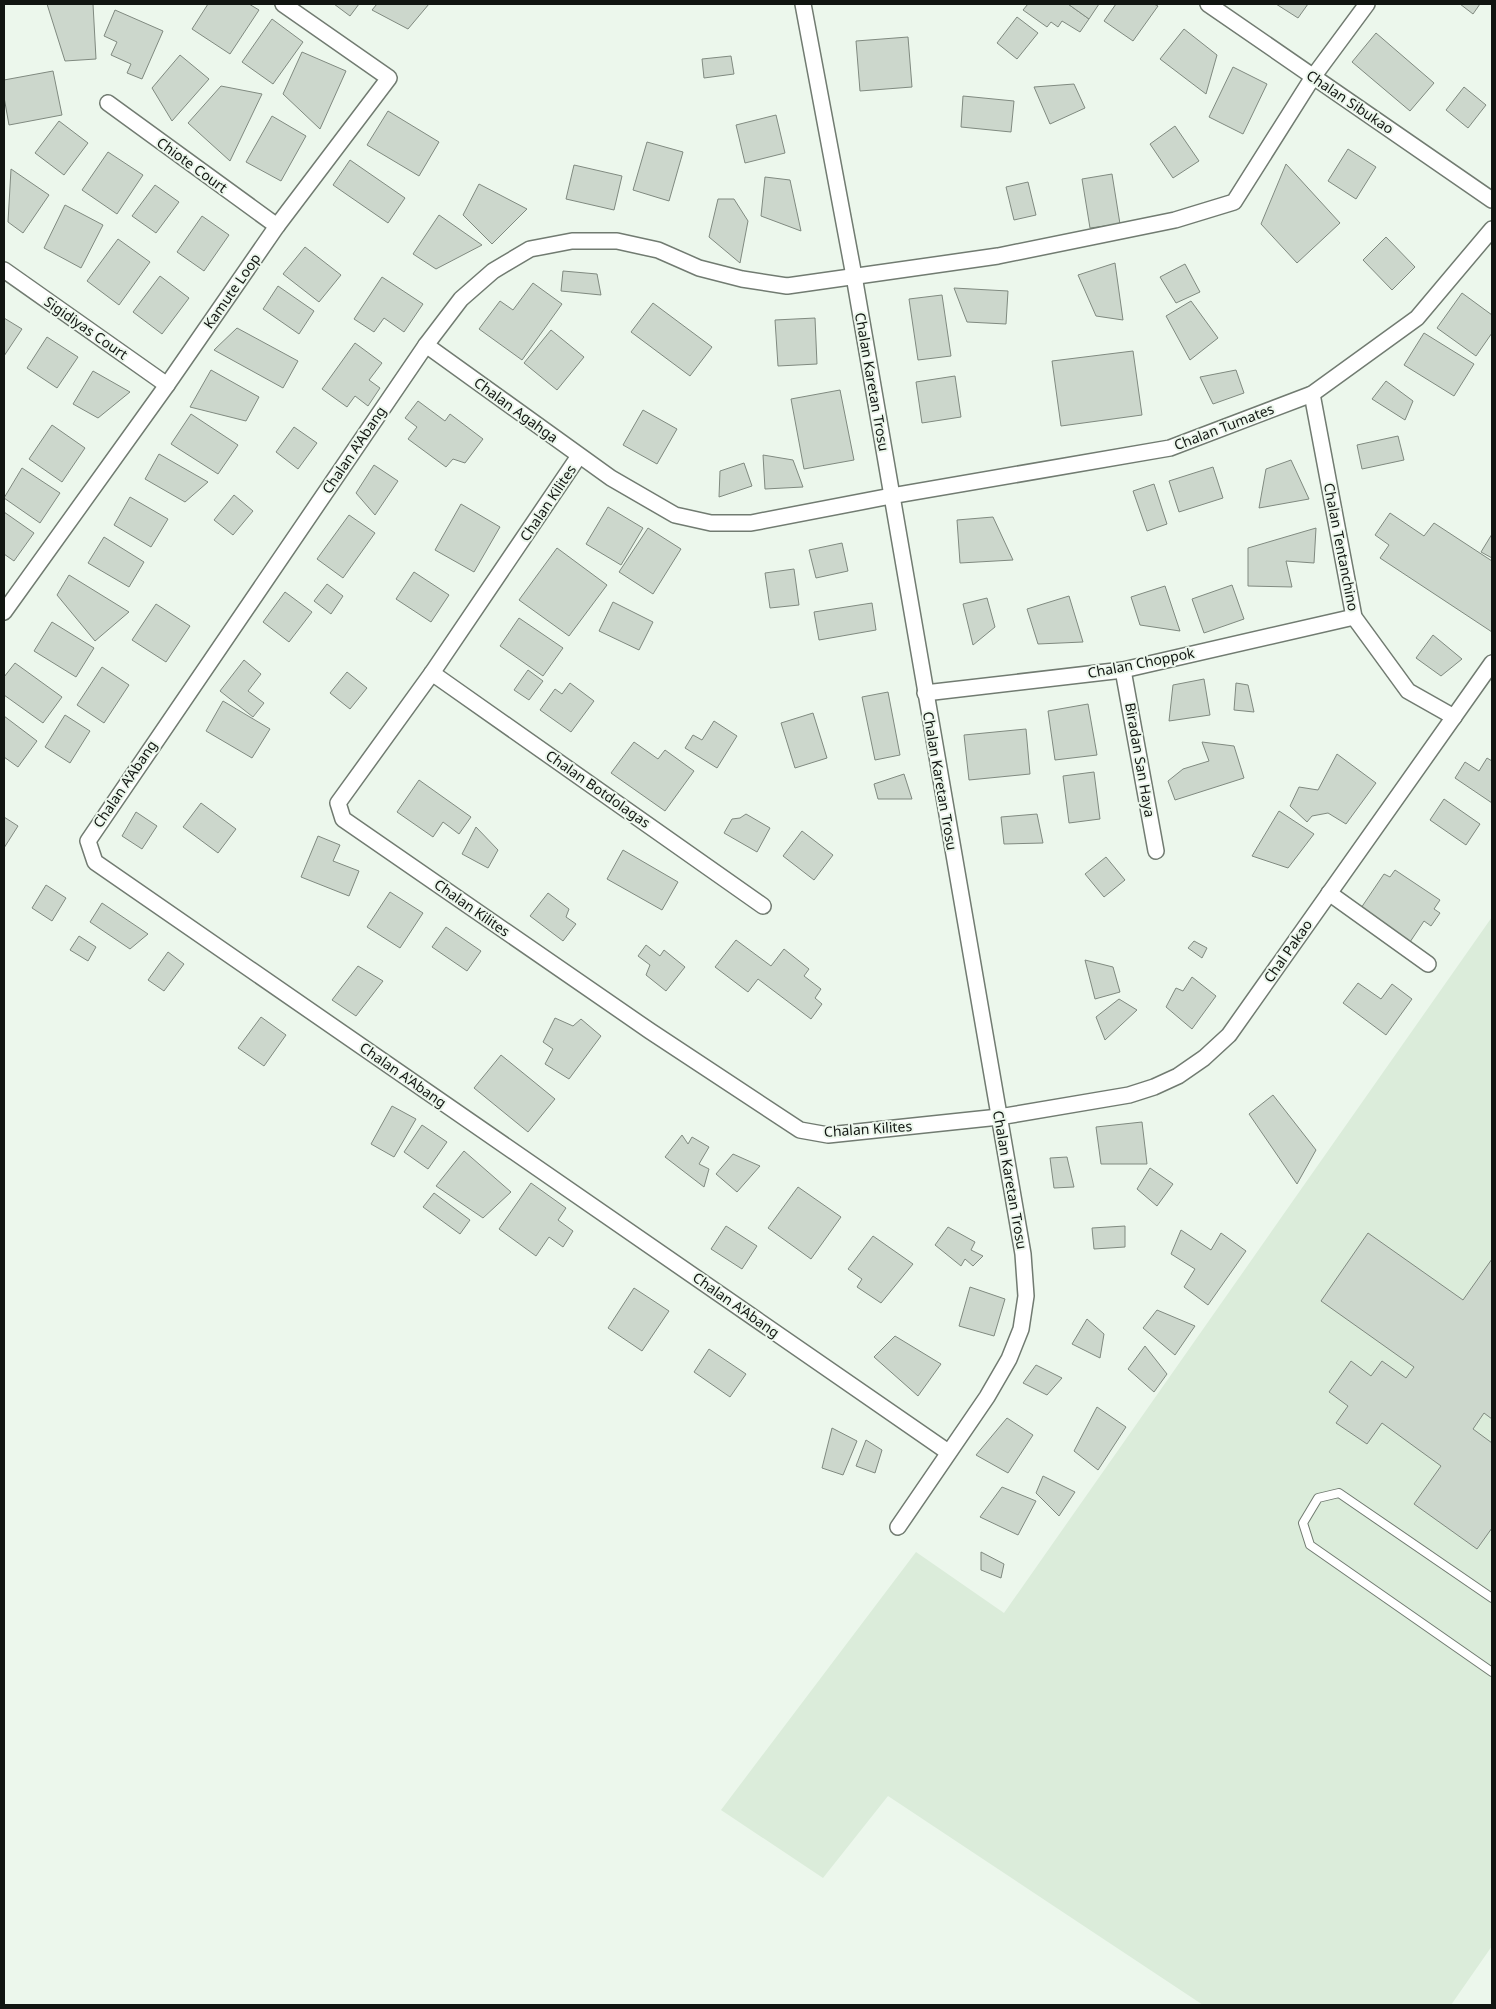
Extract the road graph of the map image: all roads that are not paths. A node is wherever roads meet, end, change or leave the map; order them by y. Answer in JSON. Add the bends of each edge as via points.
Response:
{"nodes":[{"id":1,"x":283,"y":4,"type":"edge"},
{"id":2,"x":804,"y":4,"type":"edge"},
{"id":3,"x":1208,"y":4,"type":"edge"},
{"id":4,"x":1367,"y":4,"type":"edge"},
{"id":5,"x":1313,"y":77,"type":"junction"},
{"id":6,"x":108,"y":103,"type":"dead end"},
{"id":7,"x":1492,"y":200,"type":"edge"},
{"id":8,"x":276,"y":226,"type":"junction"},
{"id":9,"x":1492,"y":229,"type":"edge"},
{"id":10,"x":4,"y":270,"type":"edge"},
{"id":11,"x":854,"y":276,"type":"junction"},
{"id":12,"x":426,"y":345,"type":"junction"},
{"id":13,"x":167,"y":385,"type":"junction"},
{"id":14,"x":1312,"y":394,"type":"junction"},
{"id":15,"x":580,"y":456,"type":"junction"},
{"id":16,"x":891,"y":496,"type":"junction"},
{"id":17,"x":4,"y":612,"type":"edge"},
{"id":18,"x":1354,"y":616,"type":"junction"},
{"id":19,"x":1492,"y":663,"type":"edge"},
{"id":20,"x":1123,"y":670,"type":"junction"},
{"id":21,"x":432,"y":673,"type":"junction"},
{"id":22,"x":925,"y":694,"type":"junction"},
{"id":23,"x":1454,"y":716,"type":"junction"},
{"id":24,"x":1156,"y":851,"type":"dead end"},
{"id":25,"x":1329,"y":894,"type":"junction"},
{"id":26,"x":763,"y":906,"type":"dead end"},
{"id":27,"x":1428,"y":964,"type":"dead end"},
{"id":28,"x":999,"y":1117,"type":"junction"},
{"id":29,"x":948,"y":1452,"type":"junction"},
{"id":30,"x":898,"y":1527,"type":"dead end"},
{"id":31,"x":1492,"y":1598,"type":"edge"},
{"id":32,"x":1492,"y":1672,"type":"edge"}],
"edges":[{"from":1,"to":8,"type":"street","name":"Kamute Loop","via":[[389,78]]},
{"from":2,"to":11,"type":"street","name":"Chalan Karetan Trosu"},
{"from":3,"to":5,"type":"street","name":"Chalan Sibukao"},
{"from":4,"to":5,"type":"street","name":"Chalan A'Abang"},
{"from":5,"to":7,"type":"street","name":"Chalan Sibukao"},
{"from":5,"to":11,"type":"street","name":"Chalan A'Abang","via":[[1234,202],[1175,220],[998,256]]},
{"from":6,"to":8,"type":"street","name":"Chiote Court"},
{"from":8,"to":13,"type":"street","name":"Kamute Loop"},
{"from":9,"to":14,"type":"street","name":"Chalan Tumates","via":[[1417,318]]},
{"from":10,"to":13,"type":"street","name":"Sigidiyas Court"},
{"from":11,"to":12,"type":"street","name":"Chalan A'Abang","via":[[787,286],[742,280],[699,268],[658,250],[617,241],[572,241],[530,250],[492,271],[461,299]]},
{"from":11,"to":16,"type":"street","name":"Chalan Karetan Trosu"},
{"from":12,"to":15,"type":"street","name":"Chalan Agahga"},
{"from":12,"to":29,"type":"street","name":"Chalan A'Abang","via":[[96,827],[88,840],[95,862]]},
{"from":13,"to":17,"type":"street","name":"Kamute Loop"},
{"from":14,"to":16,"type":"street","name":"Chalan Tumates","via":[[1170,448]]},
{"from":14,"to":18,"type":"street","name":"Chalan Tentanchino"},
{"from":15,"to":16,"type":"street","name":"Chalan Agahga","via":[[674,515],[711,524],[751,523]]},
{"from":15,"to":21,"type":"street","name":"Chalan Kilites"},
{"from":16,"to":22,"type":"street","name":"Chalan Karetan Trosu"},
{"from":18,"to":20,"type":"street","name":"Chalan Choppok"},
{"from":18,"to":23,"type":"street","name":"Chalan Tentanchino","via":[[1408,691]]},
{"from":19,"to":23,"type":"street","name":"Chal Pakao"},
{"from":20,"to":22,"type":"street","name":"Chalan Choppok"},
{"from":20,"to":24,"type":"street","name":"Biradan San Haya"},
{"from":21,"to":26,"type":"street","name":"Chalan Botdolagas"},
{"from":21,"to":28,"type":"street","name":"Chalan Kilites","via":[[338,804],[343,819],[650,1031],[800,1130],[828,1135]]},
{"from":22,"to":28,"type":"street","name":"Chalan Karetan Trosu"},
{"from":23,"to":25,"type":"street","name":"Chal Pakao"},
{"from":25,"to":27,"type":"street"},
{"from":25,"to":28,"type":"street","name":"Chal Pakao","via":[[1229,1035],[1178,1076],[1129,1095]]},
{"from":28,"to":29,"type":"street","name":"Chalan Karetan Trosu","via":[[1023,1254],[1026,1296],[1022,1329],[987,1397]]},
{"from":29,"to":30,"type":"street","name":"Chalan Karetan Trosu"},
{"from":31,"to":32,"type":"lane","via":[[1339,1493],[1318,1498],[1303,1523],[1310,1545]]}]}
